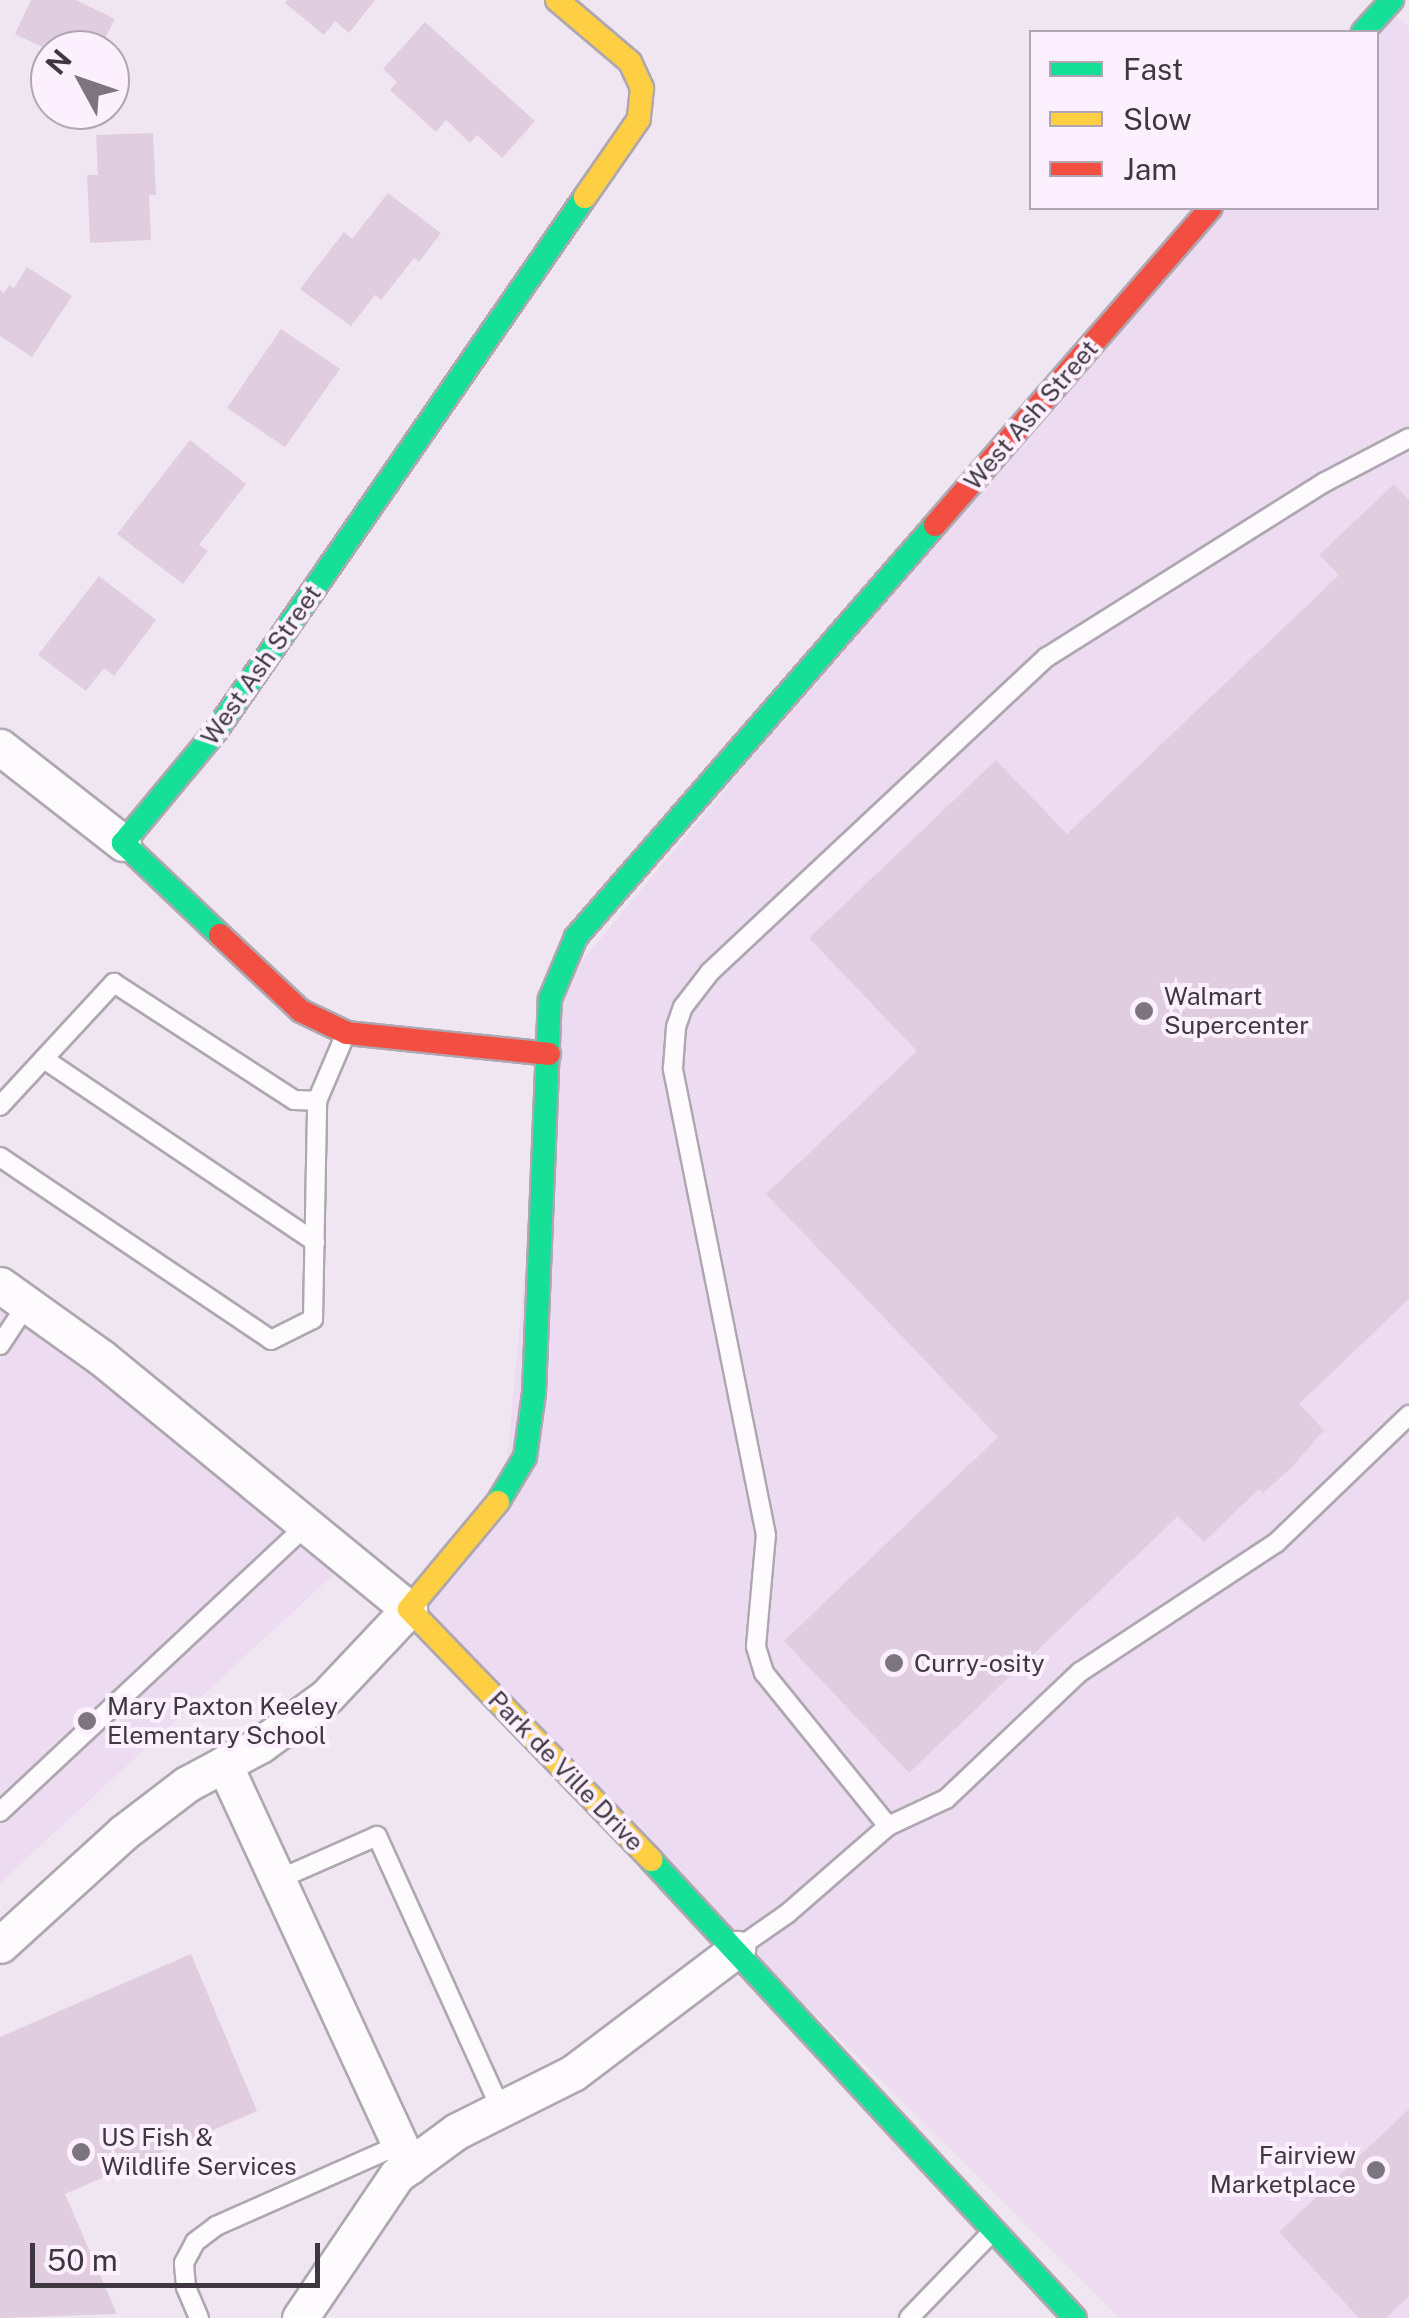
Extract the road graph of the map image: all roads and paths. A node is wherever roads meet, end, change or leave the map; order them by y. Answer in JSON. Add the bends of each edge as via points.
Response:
{"nodes":[{"id":1,"x":558,"y":0,"type":"edge"},
{"id":2,"x":1385,"y":2,"type":"edge"},
{"id":3,"x":1409,"y":27,"type":"edge"},
{"id":4,"x":1364,"y":30,"type":"edge"},
{"id":5,"x":1209,"y":210,"type":"edge"},
{"id":6,"x":1409,"y":438,"type":"edge"},
{"id":7,"x":0,"y":747,"type":"edge"},
{"id":8,"x":124,"y":843,"type":"junction"},
{"id":9,"x":346,"y":1033,"type":"junction"},
{"id":10,"x":549,"y":1054,"type":"junction"},
{"id":11,"x":44,"y":1059,"type":"junction"},
{"id":12,"x":317,"y":1101,"type":"junction"},
{"id":13,"x":0,"y":1106,"type":"edge"},
{"id":14,"x":0,"y":1157,"type":"edge"},
{"id":15,"x":315,"y":1242,"type":"junction"},
{"id":16,"x":13,"y":1295,"type":"edge"},
{"id":17,"x":0,"y":1345,"type":"edge"},
{"id":18,"x":1409,"y":1415,"type":"edge"},
{"id":19,"x":307,"y":1525,"type":"junction"},
{"id":20,"x":409,"y":1609,"type":"junction"},
{"id":21,"x":224,"y":1764,"type":"junction"},
{"id":22,"x":0,"y":1812,"type":"edge"},
{"id":23,"x":888,"y":1826,"type":"junction"},
{"id":24,"x":278,"y":1880,"type":"junction"},
{"id":25,"x":0,"y":1944,"type":"edge"},
{"id":26,"x":737,"y":1949,"type":"junction"},
{"id":27,"x":501,"y":2109,"type":"junction"},
{"id":28,"x":404,"y":2156,"type":"junction"},
{"id":29,"x":994,"y":2231,"type":"junction"},
{"id":30,"x":199,"y":2318,"type":"edge"},
{"id":31,"x":300,"y":2318,"type":"edge"},
{"id":32,"x":908,"y":2318,"type":"edge"},
{"id":33,"x":1075,"y":2318,"type":"edge"}],
"edges":[{"from":1,"to":8,"type":"street","name":"West Ash Street","via":[[630,62],[642,88],[639,119],[216,732]]},
{"from":2,"to":3,"type":"street"},
{"from":2,"to":4,"type":"street"},
{"from":5,"to":10,"type":"street","name":"West Ash Street","via":[[576,938],[550,1000]]},
{"from":6,"to":23,"type":"lane","via":[[1309,492],[1047,656],[710,972],[676,1027],[673,1068],[766,1535],[756,1646],[764,1673]]},
{"from":7,"to":8,"type":"street"},
{"from":8,"to":9,"type":"street","via":[[301,1011]]},
{"from":9,"to":10,"type":"street"},
{"from":9,"to":12,"type":"lane"},
{"from":10,"to":20,"type":"street","name":"West Ash Street","via":[[534,1393],[524,1458],[504,1494]]},
{"from":11,"to":12,"type":"lane","via":[[114,983],[294,1100]]},
{"from":11,"to":13,"type":"lane"},
{"from":11,"to":15,"type":"lane"},
{"from":12,"to":15,"type":"lane"},
{"from":14,"to":15,"type":"lane","via":[[271,1340],[313,1319]]},
{"from":16,"to":17,"type":"lane"},
{"from":16,"to":19,"type":"street","name":"Park de Ville Drive","via":[[102,1358]]},
{"from":18,"to":23,"type":"lane","via":[[1276,1543],[1080,1672],[946,1799]]},
{"from":19,"to":20,"type":"street","name":"Park de Ville Drive"},
{"from":19,"to":22,"type":"lane"},
{"from":20,"to":21,"type":"street","via":[[327,1696]]},
{"from":20,"to":26,"type":"street","name":"Park de Ville Drive"},
{"from":21,"to":24,"type":"street"},
{"from":21,"to":25,"type":"street","via":[[123,1833]]},
{"from":23,"to":26,"type":"lane"},
{"from":24,"to":27,"type":"lane","via":[[377,1836]]},
{"from":24,"to":28,"type":"street"},
{"from":26,"to":27,"type":"street","via":[[573,2073]]},
{"from":26,"to":29,"type":"street","name":"Park de Ville Drive"},
{"from":27,"to":28,"type":"street"},
{"from":28,"to":30,"type":"lane","via":[[216,2226],[195,2242],[184,2263]]},
{"from":28,"to":31,"type":"street"},
{"from":29,"to":32,"type":"lane"},
{"from":29,"to":33,"type":"street","name":"Park de Ville Drive"}]}
